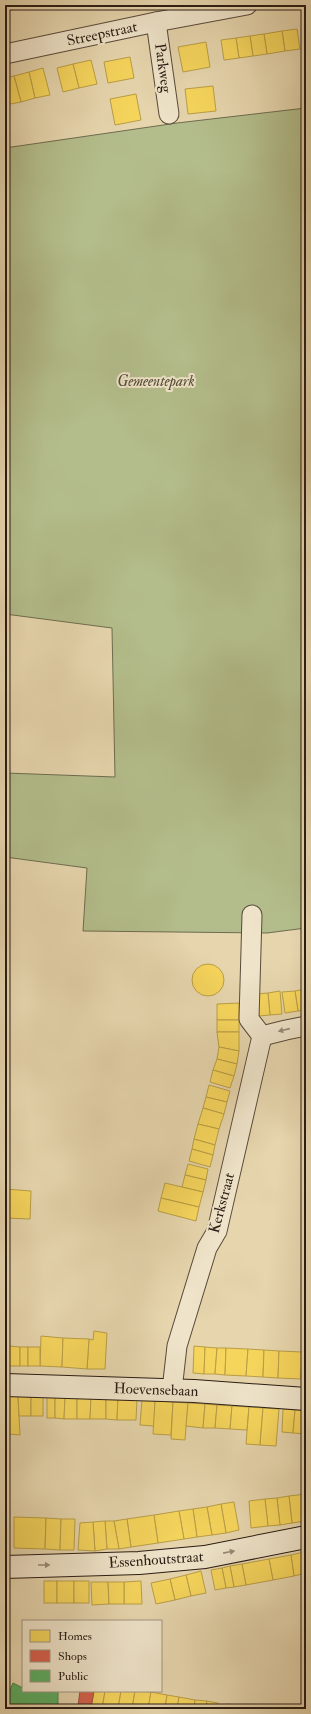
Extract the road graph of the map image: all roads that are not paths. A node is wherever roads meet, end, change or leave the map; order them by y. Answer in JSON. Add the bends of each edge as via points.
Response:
{"nodes":[{"id":1,"x":247,"y":5,"type":"edge"},
{"id":2,"x":156,"y":22,"type":"junction"},
{"id":3,"x":5,"y":54,"type":"edge"},
{"id":4,"x":169,"y":114,"type":"dead end"},
{"id":5,"x":252,"y":915,"type":"dead end"},
{"id":6,"x":306,"y":1026,"type":"edge"},
{"id":7,"x":262,"y":1036,"type":"junction"},
{"id":8,"x":5,"y":1385,"type":"edge"},
{"id":9,"x":172,"y":1390,"type":"junction"},
{"id":10,"x":306,"y":1399,"type":"edge"},
{"id":11,"x":306,"y":1537,"type":"edge"},
{"id":12,"x":5,"y":1566,"type":"edge"}],
"edges":[{"from":1,"to":2,"type":"street","name":"Streepstraat"},
{"from":2,"to":3,"type":"street","name":"Streepstraat"},
{"from":2,"to":4,"type":"street","name":"Parkweg"},
{"from":5,"to":7,"type":"street","via":[[249,1019]]},
{"from":6,"to":7,"type":"street","one_way":true},
{"from":7,"to":9,"type":"street","name":"Kerkstraat","via":[[217,1231],[207,1248],[177,1346]]},
{"from":8,"to":9,"type":"street","name":"Hoevensebaan"},
{"from":9,"to":10,"type":"street","name":"Hoevensebaan"},
{"from":12,"to":11,"type":"street","name":"Essenhoutstraat","one_way":true,"via":[[139,1563],[205,1557]]}]}
